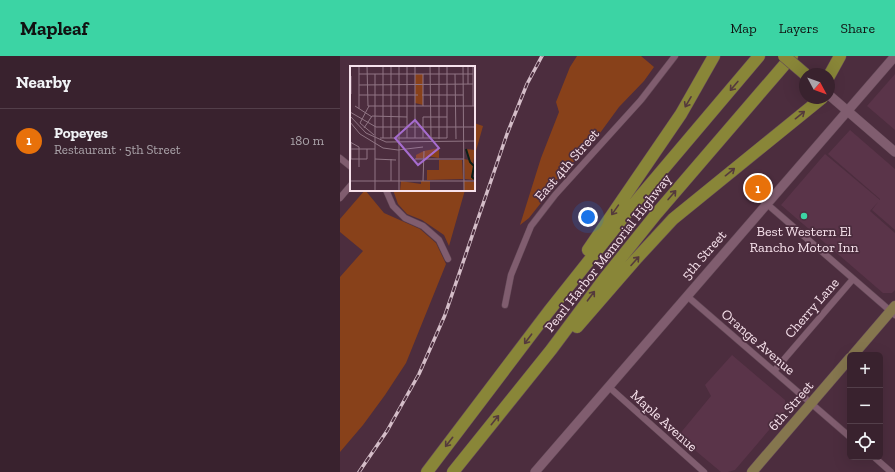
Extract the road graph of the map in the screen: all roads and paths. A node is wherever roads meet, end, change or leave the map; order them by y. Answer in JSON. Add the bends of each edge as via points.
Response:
{"nodes":[{"id":1,"x":675,"y":56,"type":"edge"},
{"id":2,"x":714,"y":56,"type":"edge"},
{"id":3,"x":759,"y":56,"type":"edge"},
{"id":4,"x":784,"y":56,"type":"edge"},
{"id":5,"x":792,"y":56,"type":"edge"},
{"id":6,"x":840,"y":56,"type":"edge"},
{"id":7,"x":895,"y":56,"type":"edge"},
{"id":8,"x":833,"y":68,"type":"edge"},
{"id":9,"x":799,"y":69,"type":"edge"},
{"id":10,"x":835,"y":100,"type":"edge"},
{"id":11,"x":815,"y":104,"type":"edge"},
{"id":12,"x":848,"y":111,"type":"junction"},
{"id":13,"x":895,"y":152,"type":"edge"},
{"id":14,"x":340,"y":158,"type":"edge"},
{"id":15,"x":350,"y":167,"type":"edge"},
{"id":16,"x":350,"y":186,"type":"edge"},
{"id":17,"x":386,"y":191,"type":"edge"},
{"id":18,"x":340,"y":198,"type":"edge"},
{"id":19,"x":767,"y":204,"type":"junction"},
{"id":20,"x":448,"y":259,"type":"dead end"},
{"id":21,"x":853,"y":279,"type":"junction"},
{"id":22,"x":688,"y":296,"type":"junction"},
{"id":23,"x":505,"y":304,"type":"dead end"},
{"id":24,"x":894,"y":310,"type":"edge"},
{"id":25,"x":549,"y":311,"type":"junction"},
{"id":26,"x":550,"y":350,"type":"junction"},
{"id":27,"x":856,"y":352,"type":"edge"},
{"id":28,"x":847,"y":362,"type":"edge"},
{"id":29,"x":774,"y":371,"type":"junction"},
{"id":30,"x":609,"y":387,"type":"junction"},
{"id":31,"x":811,"y":404,"type":"junction"},
{"id":32,"x":847,"y":434,"type":"edge"},
{"id":33,"x":877,"y":460,"type":"edge"},
{"id":34,"x":427,"y":472,"type":"edge"},
{"id":35,"x":453,"y":472,"type":"edge"},
{"id":36,"x":535,"y":472,"type":"edge"},
{"id":37,"x":704,"y":472,"type":"edge"},
{"id":38,"x":752,"y":472,"type":"edge"},
{"id":39,"x":891,"y":472,"type":"edge"}],
"edges":[{"from":1,"to":23,"type":"street","name":"East 4th Street","via":[[641,100],[554,195],[531,226],[511,275]]},
{"from":2,"to":25,"type":"highway","one_way":true,"via":[[681,114],[608,219]]},
{"from":3,"to":25,"type":"highway","name":"Pearl Harbor Memorial Highway","one_way":true,"via":[[638,198]]},
{"from":4,"to":9,"type":"highway","bridge":true},
{"from":26,"to":5,"type":"highway","name":"Pearl Harbor Memorial Highway","one_way":true,"via":[[657,213]]},
{"from":6,"to":8,"type":"highway"},
{"from":7,"to":12,"type":"street","name":"5th Street"},
{"from":10,"to":12,"type":"street"},
{"from":26,"to":11,"type":"highway","one_way":true,"via":[[579,325],[673,219]]},
{"from":12,"to":13,"type":"street"},
{"from":12,"to":19,"type":"street","name":"5th Street"},
{"from":14,"to":15,"type":"street"},
{"from":16,"to":18,"type":"street"},
{"from":17,"to":20,"type":"street","via":[[393,206],[405,218],[423,226],[439,240]]},
{"from":19,"to":21,"type":"street"},
{"from":19,"to":22,"type":"street","name":"5th Street"},
{"from":21,"to":24,"type":"street"},
{"from":21,"to":29,"type":"street","name":"Cherry Lane"},
{"from":22,"to":29,"type":"street","name":"Orange Avenue"},
{"from":22,"to":30,"type":"street","name":"5th Street"},
{"from":24,"to":27,"type":"main road"},
{"from":25,"to":34,"type":"highway","name":"Pearl Harbor Memorial Highway","one_way":true},
{"from":35,"to":26,"type":"highway","name":"Pearl Harbor Memorial Highway","one_way":true},
{"from":28,"to":31,"type":"main road","name":"6th Street"},
{"from":29,"to":31,"type":"street","name":"Orange Avenue"},
{"from":30,"to":36,"type":"street","name":"5th Street"},
{"from":30,"to":37,"type":"street","name":"Maple Avenue"},
{"from":31,"to":32,"type":"street","name":"Orange Avenue"},
{"from":31,"to":38,"type":"main road","name":"6th Street"},
{"from":33,"to":39,"type":"street"}]}
